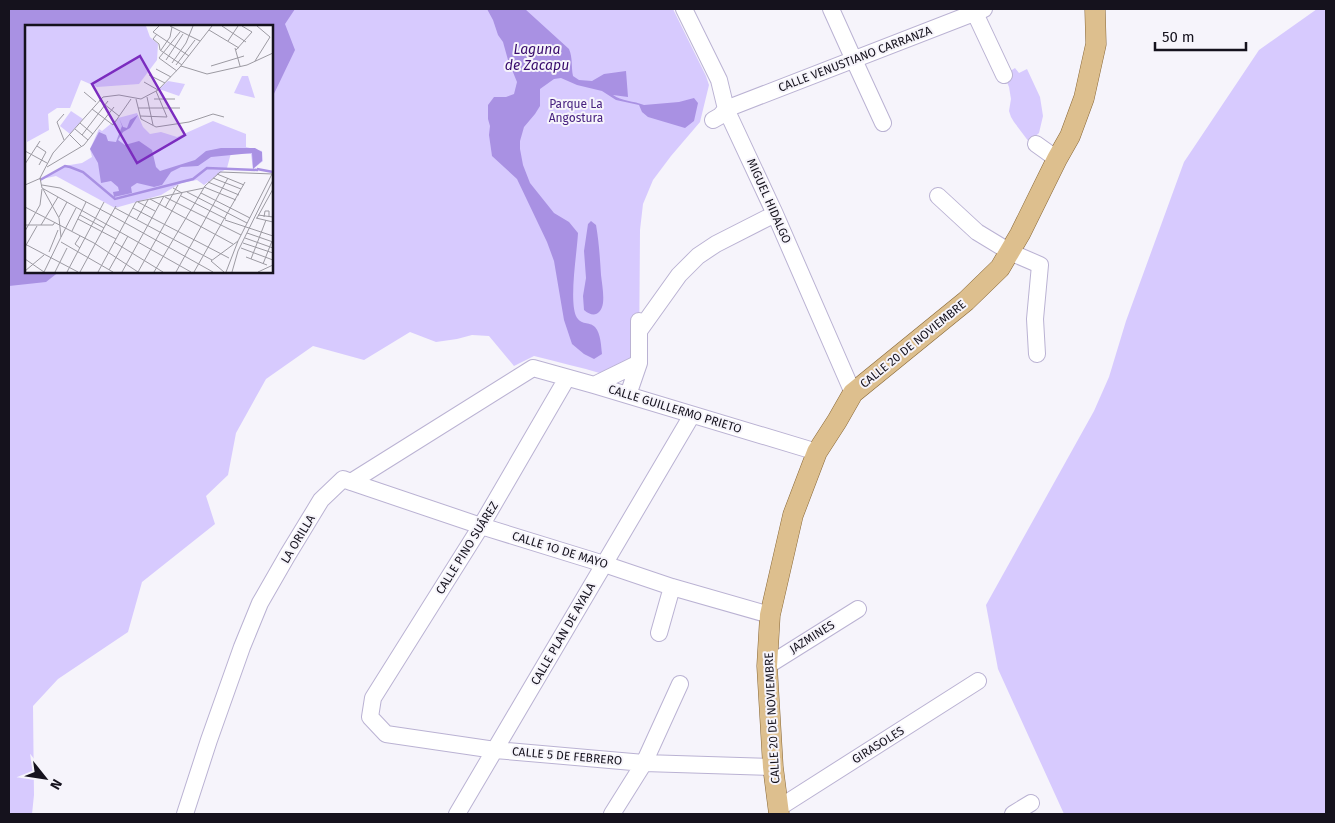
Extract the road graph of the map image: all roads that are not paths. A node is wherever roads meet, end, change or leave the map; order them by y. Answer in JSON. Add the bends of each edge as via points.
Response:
{"nodes":[{"id":1,"x":684,"y":9,"type":"edge"},
{"id":2,"x":832,"y":9,"type":"edge"},
{"id":3,"x":1095,"y":9,"type":"edge"},
{"id":4,"x":977,"y":10,"type":"edge"},
{"id":5,"x":854,"y":60,"type":"junction"},
{"id":6,"x":1004,"y":75,"type":"dead end"},
{"id":7,"x":726,"y":109,"type":"junction"},
{"id":8,"x":713,"y":120,"type":"dead end"},
{"id":9,"x":883,"y":123,"type":"dead end"},
{"id":10,"x":1036,"y":144,"type":"dead end"},
{"id":11,"x":1057,"y":159,"type":"junction"},
{"id":12,"x":938,"y":196,"type":"dead end"},
{"id":13,"x":776,"y":214,"type":"junction"},
{"id":14,"x":1010,"y":252,"type":"junction"},
{"id":15,"x":639,"y":311,"type":"dead end"},
{"id":16,"x":639,"y":331,"type":"junction"},
{"id":17,"x":1037,"y":354,"type":"dead end"},
{"id":18,"x":639,"y":363,"type":"junction"},
{"id":19,"x":533,"y":368,"type":"joint"},
{"id":20,"x":567,"y":378,"type":"junction"},
{"id":21,"x":594,"y":385,"type":"junction"},
{"id":22,"x":853,"y":393,"type":"junction"},
{"id":23,"x":628,"y":395,"type":"junction"},
{"id":24,"x":692,"y":414,"type":"junction"},
{"id":25,"x":817,"y":452,"type":"junction"},
{"id":26,"x":351,"y":482,"type":"junction"},
{"id":27,"x":482,"y":526,"type":"junction"},
{"id":28,"x":604,"y":564,"type":"junction"},
{"id":29,"x":672,"y":587,"type":"junction"},
{"id":30,"x":858,"y":609,"type":"dead end"},
{"id":31,"x":770,"y":614,"type":"junction"},
{"id":32,"x":659,"y":633,"type":"dead end"},
{"id":33,"x":766,"y":666,"type":"junction"},
{"id":34,"x":978,"y":681,"type":"dead end"},
{"id":35,"x":680,"y":684,"type":"dead end"},
{"id":36,"x":370,"y":717,"type":"joint"},
{"id":37,"x":495,"y":750,"type":"junction"},
{"id":38,"x":644,"y":762,"type":"junction"},
{"id":39,"x":773,"y":767,"type":"junction"},
{"id":40,"x":1031,"y":803,"type":"dead end"},
{"id":41,"x":778,"y":812,"type":"edge"},
{"id":42,"x":185,"y":814,"type":"edge"},
{"id":43,"x":457,"y":814,"type":"edge"},
{"id":44,"x":612,"y":814,"type":"edge"},
{"id":45,"x":1012,"y":814,"type":"edge"}],
"edges":[{"from":1,"to":7,"type":"street","name":"MIGUEL HIDALGO","via":[[719,80]]},
{"from":2,"to":5,"type":"street"},
{"from":3,"to":11,"type":"main road","name":"CALLE 20 DE NOVIEMBRE","via":[[1096,44],[1084,98],[1070,136]]},
{"from":4,"to":5,"type":"street","name":"CALLE VENUSTIANO CARRANZA"},
{"from":4,"to":6,"type":"street"},
{"from":5,"to":7,"type":"street","name":"CALLE VENUSTIANO CARRANZA"},
{"from":5,"to":9,"type":"street"},
{"from":7,"to":8,"type":"street"},
{"from":7,"to":13,"type":"street","name":"MIGUEL HIDALGO"},
{"from":10,"to":11,"type":"street"},
{"from":11,"to":14,"type":"main road","name":"CALLE 20 DE NOVIEMBRE"},
{"from":12,"to":14,"type":"street","via":[[977,232]]},
{"from":13,"to":16,"type":"street","via":[[698,256],[678,275]]},
{"from":13,"to":22,"type":"street","name":"MIGUEL HIDALGO"},
{"from":14,"to":17,"type":"street","via":[[1040,265],[1035,319]]},
{"from":14,"to":22,"type":"main road","name":"CALLE 20 DE NOVIEMBRE","via":[[1000,268],[966,301]]},
{"from":15,"to":16,"type":"street"},
{"from":16,"to":18,"type":"street"},
{"from":18,"to":21,"type":"street"},
{"from":18,"to":23,"type":"street"},
{"from":19,"to":20,"type":"street","name":"CALLE GUILLERMO PRIETO"},
{"from":19,"to":26,"type":"street","name":"LA ORILLA"},
{"from":20,"to":21,"type":"street","name":"CALLE GUILLERMO PRIETO"},
{"from":20,"to":27,"type":"street","name":"CALLE PINO SUÁREZ"},
{"from":21,"to":23,"type":"street","name":"CALLE GUILLERMO PRIETO"},
{"from":22,"to":25,"type":"main road","name":"CALLE 20 DE NOVIEMBRE"},
{"from":23,"to":24,"type":"street","name":"CALLE GUILLERMO PRIETO"},
{"from":24,"to":25,"type":"street","name":"CALLE GUILLERMO PRIETO"},
{"from":24,"to":28,"type":"street","name":"CALLE PLAN DE AYALA"},
{"from":25,"to":31,"type":"main road","name":"CALLE 20 DE NOVIEMBRE","via":[[793,516]]},
{"from":26,"to":27,"type":"street","name":"CALLE 1O DE MAYO"},
{"from":26,"to":42,"type":"street","name":"LA ORILLA","via":[[343,479],[321,500],[260,602]]},
{"from":27,"to":28,"type":"street","name":"CALLE 1O DE MAYO"},
{"from":27,"to":36,"type":"street","name":"CALLE PINO SUÁREZ","via":[[373,698]]},
{"from":28,"to":29,"type":"street","name":"CALLE 1O DE MAYO"},
{"from":28,"to":37,"type":"street","name":"CALLE PLAN DE AYALA"},
{"from":29,"to":31,"type":"street","name":"CALLE 1O DE MAYO"},
{"from":29,"to":32,"type":"street"},
{"from":30,"to":33,"type":"street","name":"JAZMINES"},
{"from":31,"to":33,"type":"main road","name":"CALLE 20 DE NOVIEMBRE"},
{"from":33,"to":39,"type":"main road","name":"CALLE 20 DE NOVIEMBRE"},
{"from":34,"to":41,"type":"street","name":"GIRASOLES"},
{"from":35,"to":38,"type":"street"},
{"from":36,"to":37,"type":"street","name":"CALLE 5 DE FEBRERO","via":[[386,734]]},
{"from":37,"to":38,"type":"street","name":"CALLE 5 DE FEBRERO"},
{"from":37,"to":43,"type":"street","name":"CALLE PLAN DE AYALA"},
{"from":38,"to":39,"type":"street","name":"CALLE 5 DE FEBRERO"},
{"from":38,"to":44,"type":"street"},
{"from":39,"to":41,"type":"main road","name":"CALLE 20 DE NOVIEMBRE"},
{"from":40,"to":45,"type":"street"}]}
